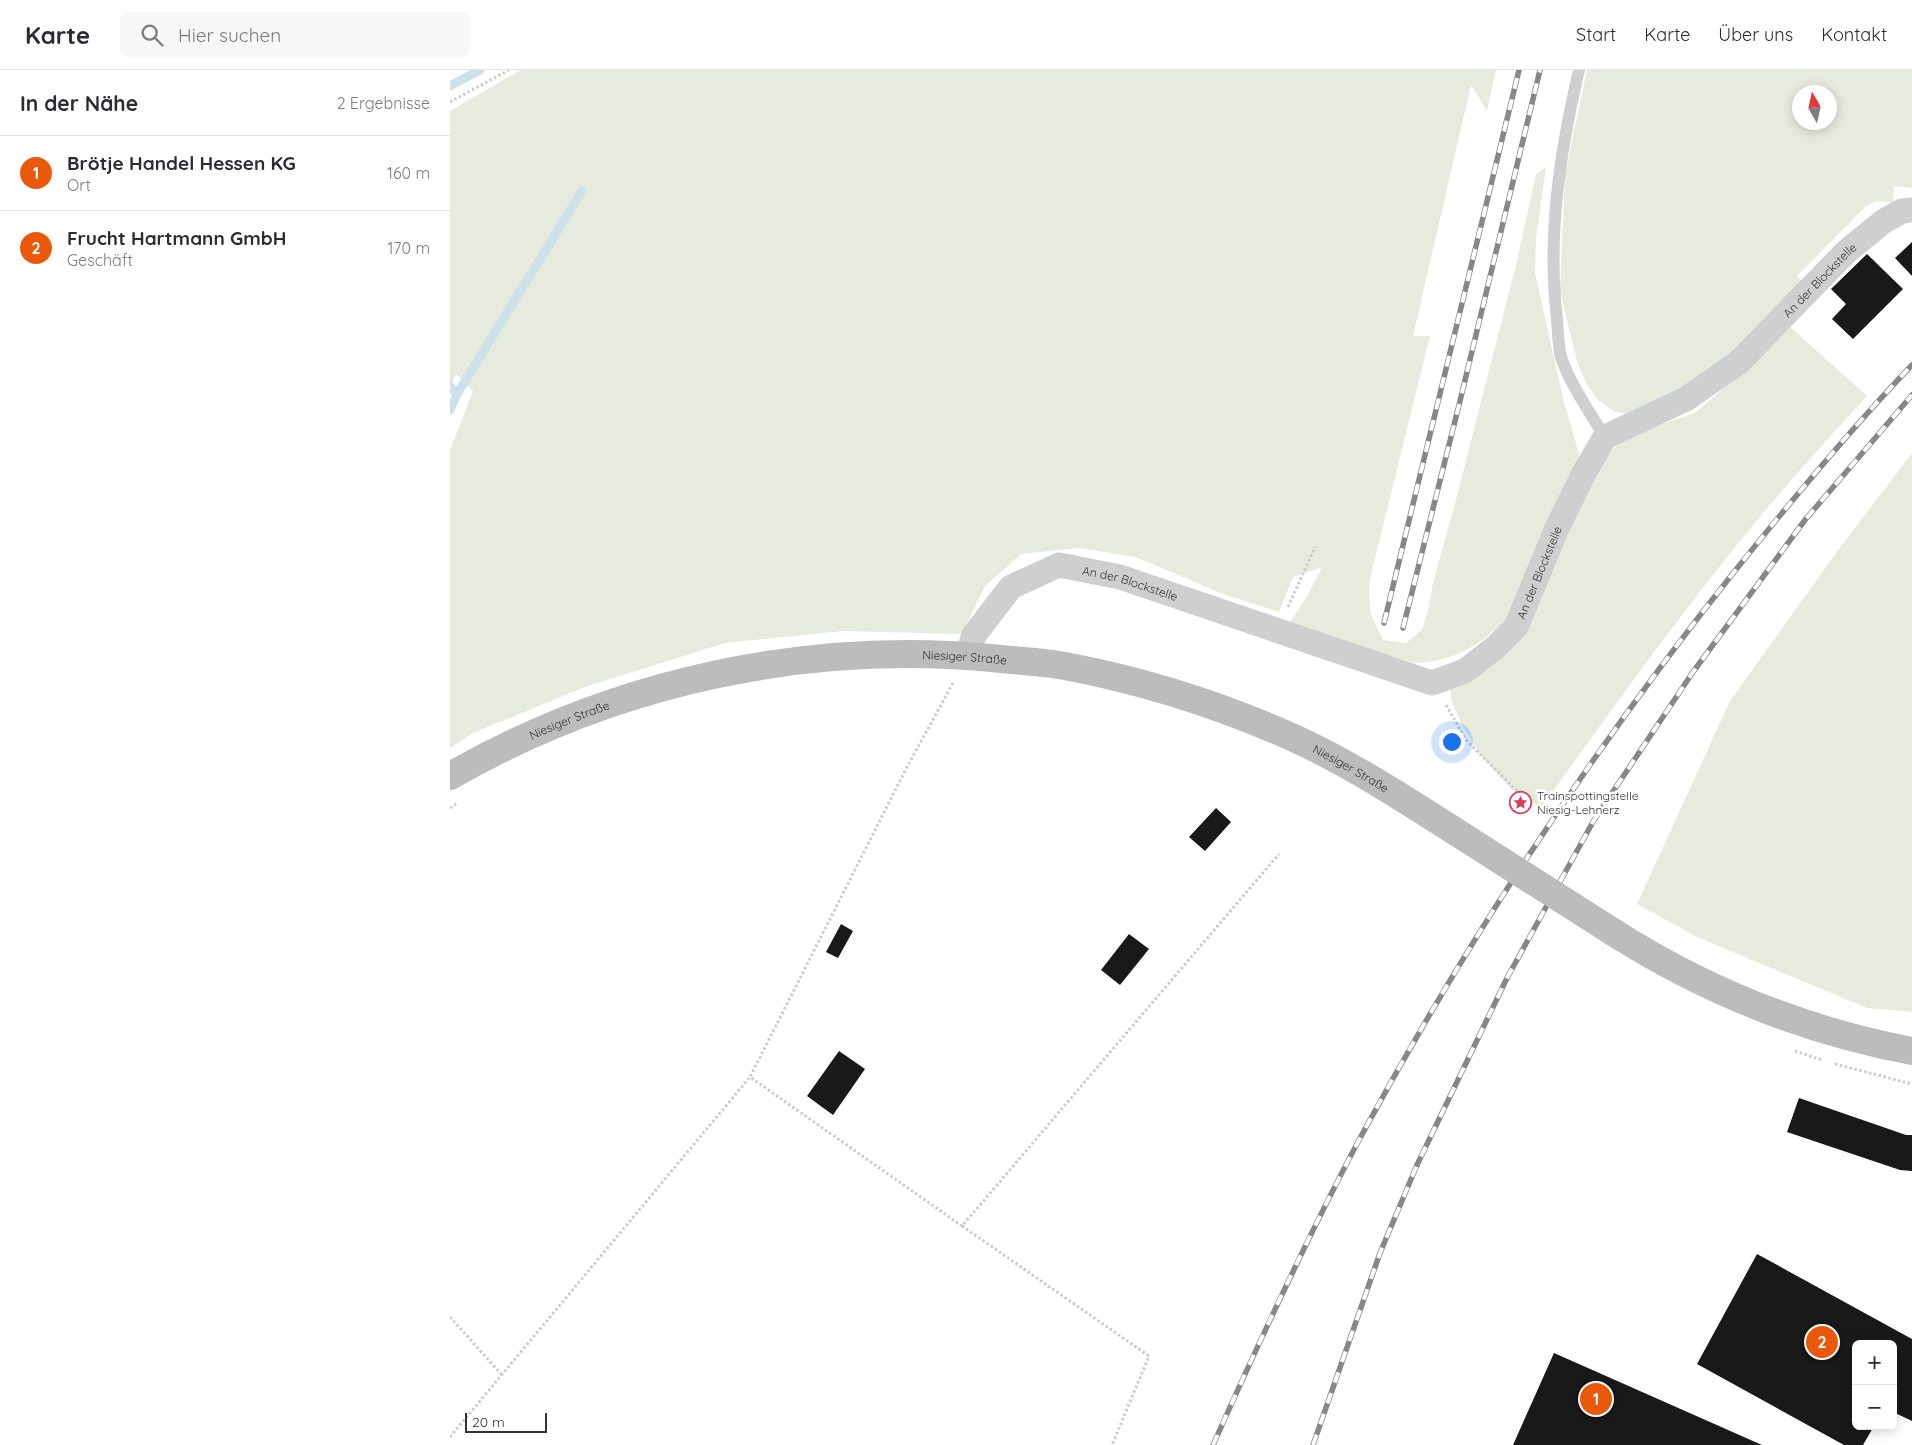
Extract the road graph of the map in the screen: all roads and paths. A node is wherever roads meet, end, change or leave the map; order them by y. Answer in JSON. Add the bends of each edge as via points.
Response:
{"nodes":[{"id":1,"x":509,"y":70,"type":"edge"},
{"id":2,"x":1580,"y":70,"type":"edge"},
{"id":3,"x":450,"y":102,"type":"edge"},
{"id":4,"x":1912,"y":210,"type":"edge"},
{"id":5,"x":1605,"y":436,"type":"junction"},
{"id":6,"x":1315,"y":547,"type":"dead end"},
{"id":7,"x":1275,"y":629,"type":"junction"},
{"id":8,"x":967,"y":656,"type":"junction"},
{"id":9,"x":945,"y":681,"type":"dead end"},
{"id":10,"x":1432,"y":683,"type":"junction"},
{"id":11,"x":450,"y":776,"type":"edge"},
{"id":12,"x":1520,"y":794,"type":"dead end"},
{"id":13,"x":459,"y":803,"type":"dead end"},
{"id":14,"x":450,"y":808,"type":"edge"},
{"id":15,"x":1278,"y":854,"type":"dead end"},
{"id":16,"x":1912,"y":1052,"type":"edge"},
{"id":17,"x":750,"y":1077,"type":"junction"},
{"id":18,"x":962,"y":1226,"type":"junction"},
{"id":19,"x":450,"y":1317,"type":"edge"},
{"id":20,"x":502,"y":1375,"type":"junction"},
{"id":21,"x":450,"y":1437,"type":"edge"},
{"id":22,"x":1112,"y":1445,"type":"edge"}],
"edges":[{"from":1,"to":3,"type":"path"},
{"from":2,"to":5,"type":"lane","via":[[1557,185],[1553,290],[1561,356],[1578,394]]},
{"from":4,"to":5,"type":"street","name":"An der Blockstelle","via":[[1902,211],[1884,221],[1846,251],[1739,362],[1686,399]]},
{"from":5,"to":10,"type":"street","name":"An der Blockstelle","via":[[1557,528],[1516,627],[1464,671]]},
{"from":6,"to":7,"type":"path","via":[[1292,601]]},
{"from":7,"to":8,"type":"street","name":"An der Blockstelle","via":[[1120,577],[1059,565],[1011,587],[974,635]]},
{"from":7,"to":10,"type":"street","name":"An der Blockstelle"},
{"from":8,"to":11,"type":"main road","name":"Niesiger Straße","via":[[860,655],[753,667],[703,677],[595,708],[534,733]]},
{"from":8,"to":16,"type":"main road","name":"Niesiger Straße","bridge":true,"via":[[1063,666],[1181,696],[1241,716],[1298,740],[1358,771],[1639,949],[1697,981],[1767,1010],[1838,1034]]},
{"from":9,"to":17,"type":"path","via":[[954,681]]},
{"from":10,"to":12,"type":"path","via":[[1467,741]]},
{"from":13,"to":14,"type":"path"},
{"from":15,"to":18,"type":"path"},
{"from":17,"to":18,"type":"path"},
{"from":17,"to":20,"type":"path"},
{"from":18,"to":22,"type":"path","via":[[1150,1356]]},
{"from":19,"to":20,"type":"path"},
{"from":20,"to":21,"type":"path"}]}
